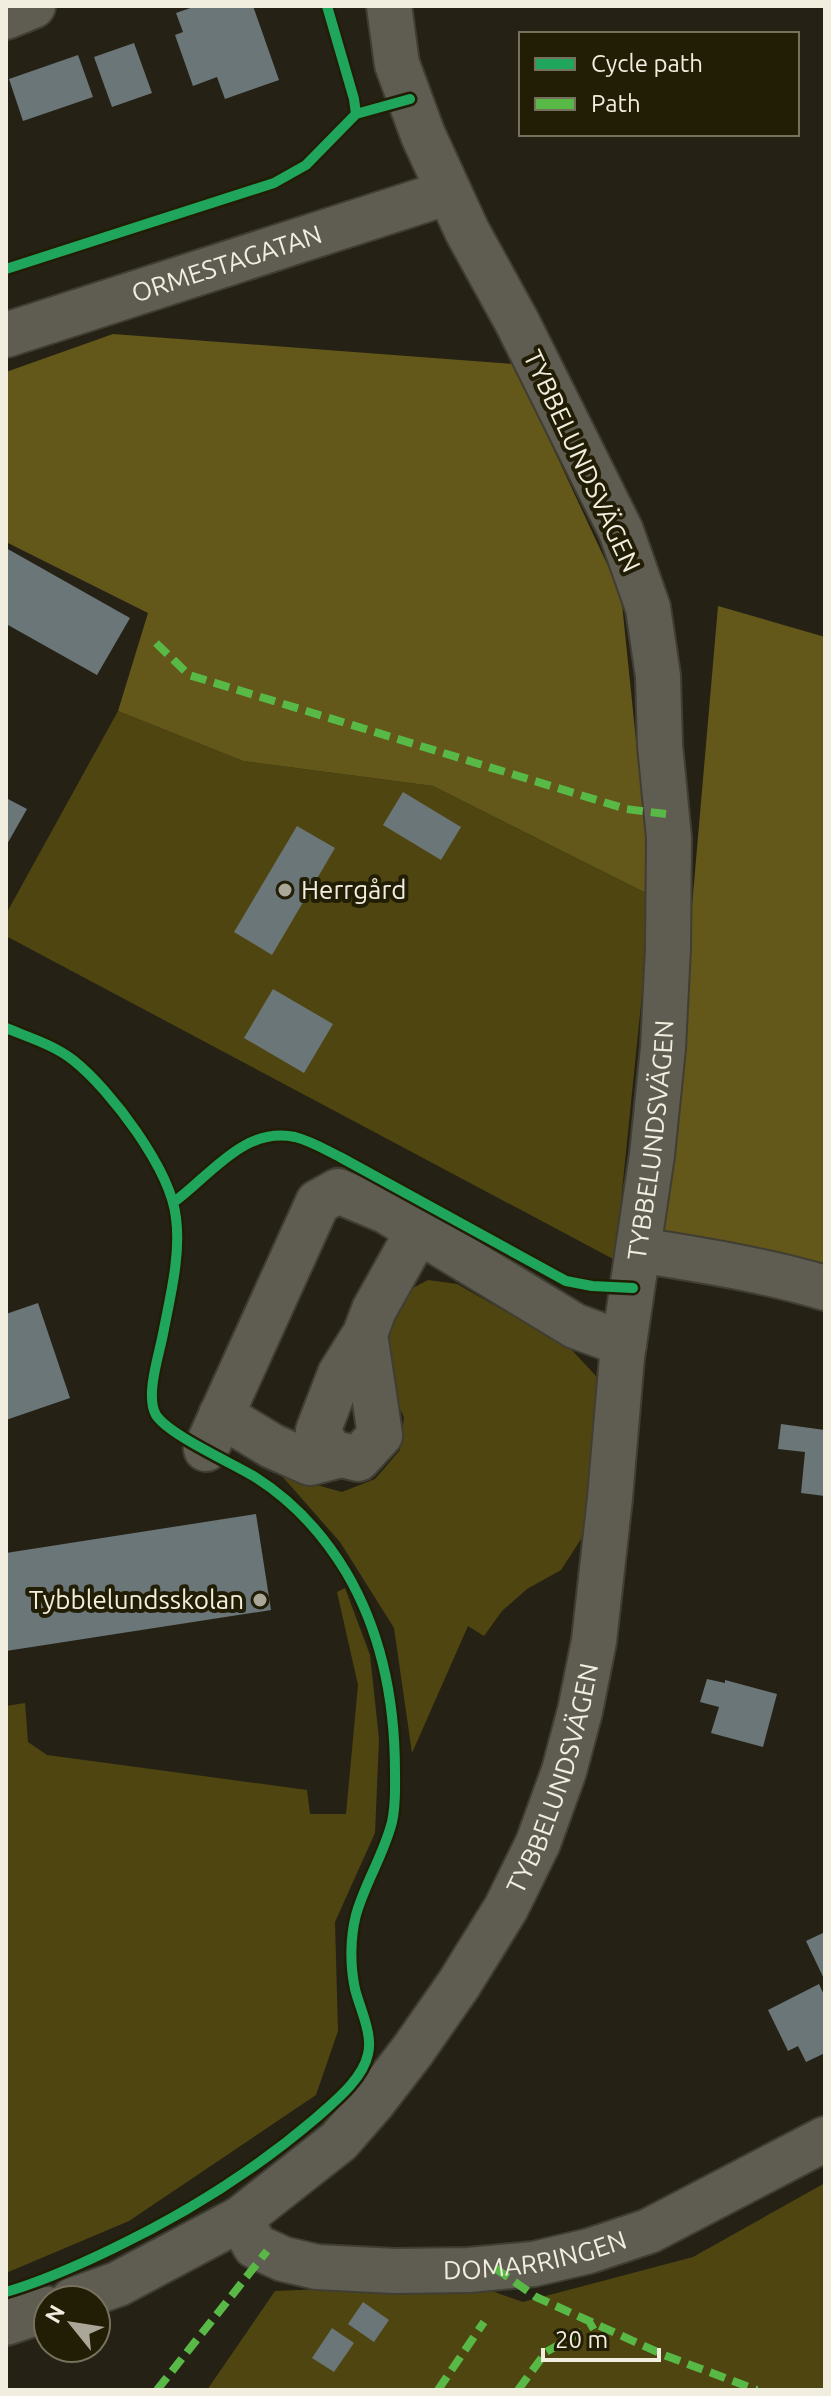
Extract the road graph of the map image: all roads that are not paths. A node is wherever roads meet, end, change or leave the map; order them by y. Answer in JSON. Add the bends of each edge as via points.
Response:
{"nodes":[{"id":1,"x":33,"y":6,"type":"edge"},
{"id":2,"x":389,"y":6,"type":"edge"},
{"id":3,"x":6,"y":17,"type":"edge"},
{"id":4,"x":449,"y":192,"type":"junction"},
{"id":5,"x":6,"y":335,"type":"edge"},
{"id":6,"x":418,"y":1231,"type":"junction"},
{"id":7,"x":639,"y":1250,"type":"junction"},
{"id":8,"x":825,"y":1288,"type":"edge"},
{"id":9,"x":624,"y":1344,"type":"junction"},
{"id":10,"x":825,"y":2139,"type":"edge"},
{"id":11,"x":240,"y":2219,"type":"junction"},
{"id":12,"x":112,"y":2286,"type":"edge"},
{"id":13,"x":32,"y":2314,"type":"edge"},
{"id":14,"x":6,"y":2323,"type":"edge"}],
"edges":[{"from":1,"to":3,"type":"street"},
{"from":2,"to":4,"type":"street","name":"TYBBELUNDSVÄGEN","via":[[397,64]]},
{"from":4,"to":5,"type":"street","name":"ORMESTAGATAN"},
{"from":4,"to":7,"type":"street","name":"TYBBELUNDSVÄGEN","via":[[621,531],[648,608],[669,838],[668,948],[661,1064]]},
{"from":6,"to":6,"type":"street","via":[[340,1374],[318,1431],[330,1452],[341,1455],[310,1463],[272,1446],[214,1432],[318,1202],[338,1191]]},
{"from":6,"to":9,"type":"street","via":[[575,1326]]},
{"from":7,"to":8,"type":"street"},
{"from":7,"to":9,"type":"street","name":"TYBBELUNDSVÄGEN"},
{"from":9,"to":11,"type":"street","name":"TYBBELUNDSVÄGEN","via":[[594,1641],[572,1741],[538,1843],[459,1984],[373,2102],[339,2141]]},
{"from":10,"to":11,"type":"street","name":"DOMARRINGEN","via":[[649,2231],[534,2264],[469,2270],[317,2267],[255,2246]]},
{"from":11,"to":12,"type":"street","name":"TYBBELUNDSVÄGEN"},
{"from":13,"to":14,"type":"street"}]}
